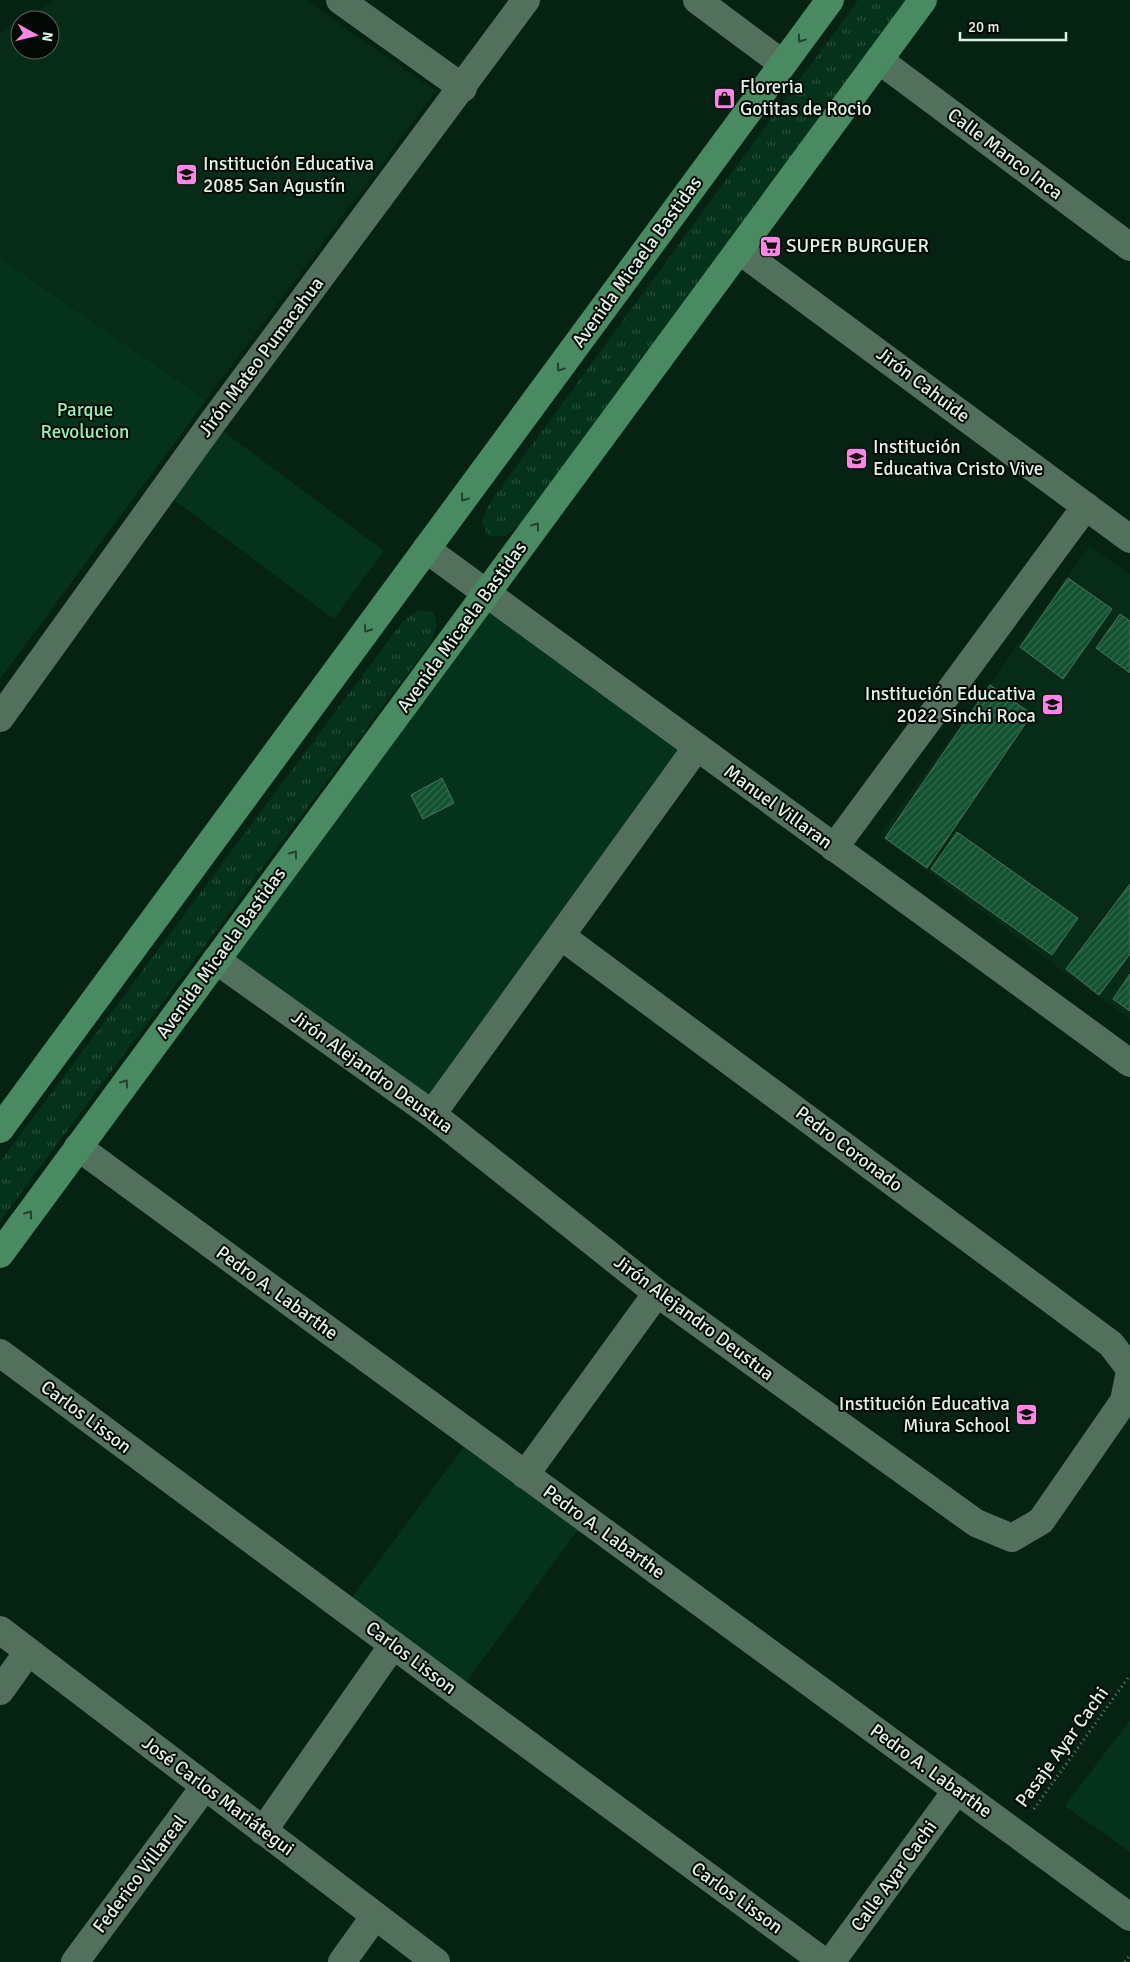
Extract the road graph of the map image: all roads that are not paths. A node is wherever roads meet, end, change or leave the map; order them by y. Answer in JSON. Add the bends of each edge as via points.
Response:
{"nodes":[{"id":1,"x":340,"y":0,"type":"edge"},
{"id":2,"x":526,"y":0,"type":"edge"},
{"id":3,"x":697,"y":0,"type":"edge"},
{"id":4,"x":830,"y":0,"type":"edge"},
{"id":5,"x":924,"y":0,"type":"edge"},
{"id":6,"x":879,"y":60,"type":"junction"},
{"id":7,"x":783,"y":64,"type":"junction"},
{"id":8,"x":463,"y":88,"type":"junction"},
{"id":9,"x":1130,"y":247,"type":"edge"},
{"id":10,"x":740,"y":250,"type":"junction"},
{"id":11,"x":1086,"y":506,"type":"junction"},
{"id":12,"x":1130,"y":538,"type":"edge"},
{"id":13,"x":426,"y":550,"type":"junction"},
{"id":14,"x":486,"y":594,"type":"junction"},
{"id":15,"x":0,"y":718,"type":"edge"},
{"id":16,"x":697,"y":747,"type":"junction"},
{"id":17,"x":834,"y":848,"type":"junction"},
{"id":18,"x":561,"y":936,"type":"junction"},
{"id":19,"x":216,"y":960,"type":"junction"},
{"id":20,"x":1130,"y":1063,"type":"edge"},
{"id":21,"x":432,"y":1114,"type":"junction"},
{"id":22,"x":0,"y":1129,"type":"edge"},
{"id":23,"x":78,"y":1147,"type":"junction"},
{"id":24,"x":0,"y":1254,"type":"edge"},
{"id":25,"x":657,"y":1293,"type":"junction"},
{"id":26,"x":0,"y":1353,"type":"edge"},
{"id":27,"x":1130,"y":1370,"type":"edge"},
{"id":28,"x":525,"y":1475,"type":"junction"},
{"id":29,"x":0,"y":1630,"type":"edge"},
{"id":30,"x":393,"y":1645,"type":"junction"},
{"id":31,"x":28,"y":1652,"type":"junction"},
{"id":32,"x":0,"y":1690,"type":"edge"},
{"id":33,"x":205,"y":1786,"type":"junction"},
{"id":34,"x":957,"y":1790,"type":"junction"},
{"id":35,"x":263,"y":1831,"type":"junction"},
{"id":36,"x":375,"y":1916,"type":"junction"},
{"id":37,"x":1130,"y":1917,"type":"edge"},
{"id":38,"x":75,"y":1962,"type":"edge"},
{"id":39,"x":342,"y":1962,"type":"edge"},
{"id":40,"x":436,"y":1962,"type":"edge"},
{"id":41,"x":824,"y":1962,"type":"edge"},
{"id":42,"x":831,"y":1962,"type":"edge"}],
"edges":[{"from":1,"to":8,"type":"street"},
{"from":2,"to":8,"type":"street","name":"Jirón Mateo Pumacahua"},
{"from":3,"to":7,"type":"street"},
{"from":4,"to":7,"type":"main road","name":"Avenida Micaela Bastidas","one_way":true},
{"from":5,"to":6,"type":"main road","name":"Avenida Micaela Bastidas"},
{"from":6,"to":9,"type":"street","name":"Calle Manco Inca"},
{"from":6,"to":10,"type":"main road","name":"Avenida Micaela Bastidas"},
{"from":7,"to":13,"type":"main road","name":"Avenida Micaela Bastidas","one_way":true},
{"from":8,"to":15,"type":"street","name":"Jirón Mateo Pumacahua","via":[[206,431]]},
{"from":10,"to":11,"type":"street","name":"Jirón Cahuide"},
{"from":14,"to":10,"type":"main road","name":"Avenida Micaela Bastidas","one_way":true},
{"from":11,"to":12,"type":"street","name":"Jirón Cahuide"},
{"from":11,"to":17,"type":"street"},
{"from":13,"to":14,"type":"street","name":"Manuel Villaran"},
{"from":13,"to":22,"type":"main road","name":"Avenida Micaela Bastidas","one_way":true},
{"from":14,"to":16,"type":"street","name":"Manuel Villaran"},
{"from":19,"to":14,"type":"main road","name":"Avenida Micaela Bastidas","one_way":true},
{"from":16,"to":17,"type":"street","name":"Manuel Villaran"},
{"from":16,"to":18,"type":"street"},
{"from":17,"to":20,"type":"street","name":"Manuel Villaran"},
{"from":18,"to":21,"type":"street"},
{"from":18,"to":27,"type":"street","name":"Pedro Coronado","via":[[1112,1344]]},
{"from":19,"to":21,"type":"street","name":"Jirón Alejandro Deustua"},
{"from":23,"to":19,"type":"main road","name":"Avenida Micaela Bastidas","one_way":true},
{"from":21,"to":25,"type":"street","name":"Jirón Alejandro Deustua"},
{"from":24,"to":23,"type":"main road","name":"Avenida Micaela Bastidas","one_way":true},
{"from":23,"to":28,"type":"street","name":"Pedro A. Labarthe"},
{"from":25,"to":27,"type":"street","name":"Jirón Alejandro Deustua","via":[[976,1523],[1012,1538],[1041,1522],[1124,1401]]},
{"from":25,"to":28,"type":"street"},
{"from":26,"to":30,"type":"street","name":"Carlos Lisson"},
{"from":28,"to":34,"type":"street","name":"Pedro A. Labarthe"},
{"from":29,"to":31,"type":"street","name":"José Carlos Mariátegui"},
{"from":30,"to":35,"type":"street"},
{"from":30,"to":41,"type":"street","name":"Carlos Lisson"},
{"from":31,"to":32,"type":"street"},
{"from":31,"to":33,"type":"street","name":"José Carlos Mariátegui"},
{"from":33,"to":35,"type":"street","name":"José Carlos Mariátegui"},
{"from":33,"to":38,"type":"street","name":"Federico Villareal"},
{"from":34,"to":37,"type":"street","name":"Pedro A. Labarthe"},
{"from":34,"to":42,"type":"street","name":"Calle Ayar Cachi"},
{"from":35,"to":36,"type":"street","name":"José Carlos Mariátegui"},
{"from":36,"to":39,"type":"street"},
{"from":36,"to":40,"type":"street","name":"José Carlos Mariátegui"}]}
